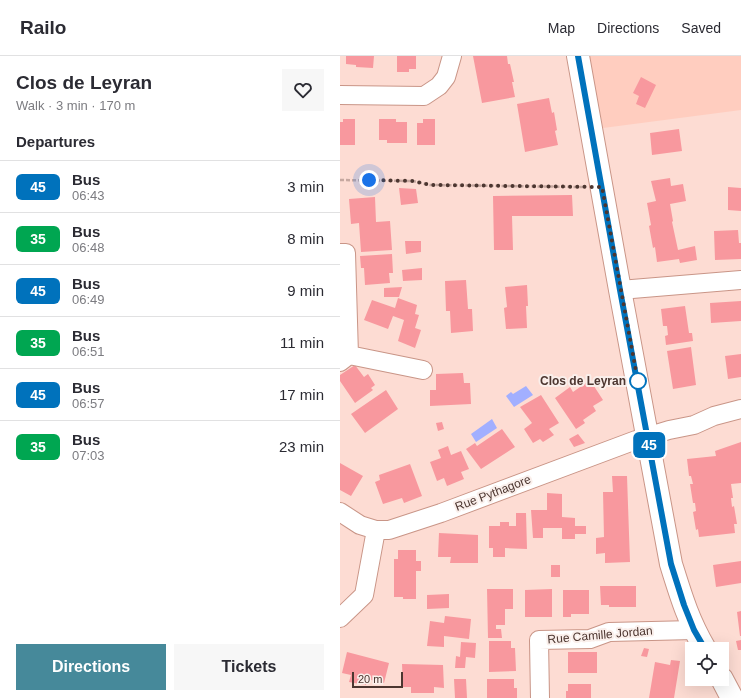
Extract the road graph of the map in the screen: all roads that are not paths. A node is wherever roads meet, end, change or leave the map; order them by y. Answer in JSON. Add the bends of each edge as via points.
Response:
{"nodes":[{"id":1,"x":452,"y":56,"type":"edge"},
{"id":2,"x":578,"y":56,"type":"edge"},
{"id":3,"x":340,"y":95,"type":"edge"},
{"id":4,"x":340,"y":253,"type":"edge"},
{"id":5,"x":741,"y":280,"type":"edge"},
{"id":6,"x":620,"y":290,"type":"junction"},
{"id":7,"x":345,"y":359,"type":"edge"},
{"id":8,"x":423,"y":370,"type":"dead end"},
{"id":9,"x":741,"y":409,"type":"edge"},
{"id":10,"x":648,"y":436,"type":"junction"},
{"id":11,"x":340,"y":512,"type":"edge"},
{"id":12,"x":376,"y":530,"type":"junction"},
{"id":13,"x":340,"y":618,"type":"edge"},
{"id":14,"x":694,"y":630,"type":"junction"},
{"id":15,"x":701,"y":642,"type":"edge"},
{"id":16,"x":726,"y":686,"type":"edge"},
{"id":17,"x":540,"y":698,"type":"edge"},
{"id":18,"x":732,"y":698,"type":"edge"}],
"edges":[{"from":1,"to":3,"type":"street","via":[[446,77],[439,86],[424,96]]},
{"from":2,"to":6,"type":"main road"},
{"from":4,"to":7,"type":"street","via":[[346,253]]},
{"from":5,"to":6,"type":"street"},
{"from":6,"to":10,"type":"main road"},
{"from":7,"to":8,"type":"street"},
{"from":9,"to":10,"type":"street","name":"Rue Pythagore","via":[[714,416],[694,426]]},
{"from":10,"to":12,"type":"street","name":"Rue Pythagore","via":[[441,513],[390,530]]},
{"from":10,"to":14,"type":"main road","via":[[671,564]]},
{"from":11,"to":12,"type":"street","name":"Rue Pythagore","via":[[360,525]]},
{"from":12,"to":13,"type":"street","via":[[364,595]]},
{"from":14,"to":15,"type":"main road"},
{"from":14,"to":17,"type":"street","name":"Rue Camille Jordan","via":[[609,632],[590,639],[539,640]]},
{"from":16,"to":18,"type":"main road"}]}
